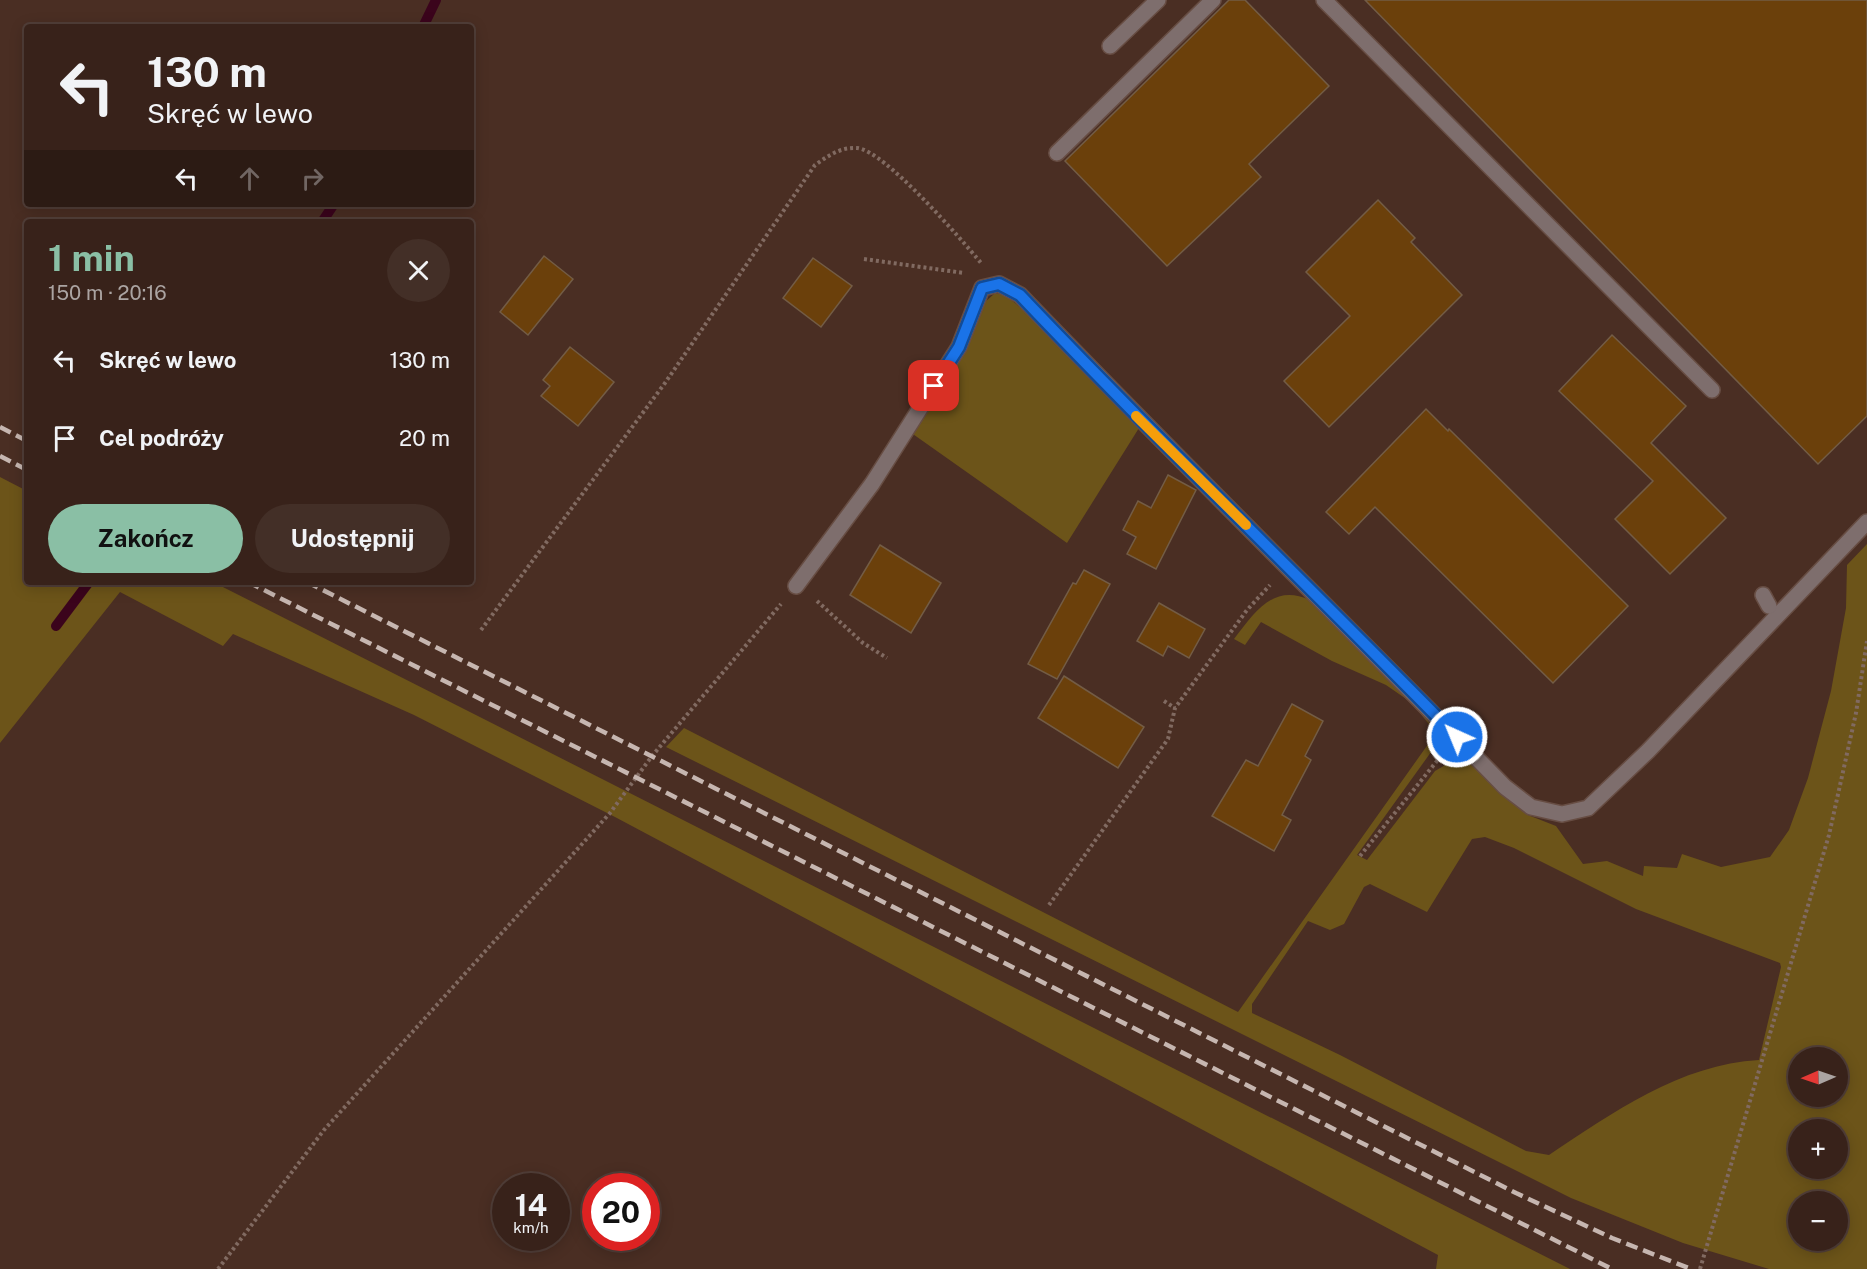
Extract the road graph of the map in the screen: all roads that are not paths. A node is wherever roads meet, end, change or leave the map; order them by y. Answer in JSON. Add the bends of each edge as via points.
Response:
{"nodes":[{"id":1,"x":1158,"y":0,"type":"edge"},
{"id":2,"x":1213,"y":0,"type":"edge"},
{"id":3,"x":1324,"y":0,"type":"edge"},
{"id":4,"x":1110,"y":46,"type":"dead end"},
{"id":5,"x":1057,"y":153,"type":"dead end"},
{"id":6,"x":1712,"y":390,"type":"dead end"},
{"id":7,"x":1867,"y":522,"type":"edge"},
{"id":8,"x":796,"y":586,"type":"road end"}],
"edges":[{"from":1,"to":4,"type":"lane"},
{"from":2,"to":5,"type":"lane"},
{"from":3,"to":6,"type":"lane"},
{"from":7,"to":8,"type":"lane","via":[[1648,751],[1588,808],[1562,814],[1531,807],[1505,787],[1020,295],[999,284],[982,288],[959,347],[872,484]]}]}
